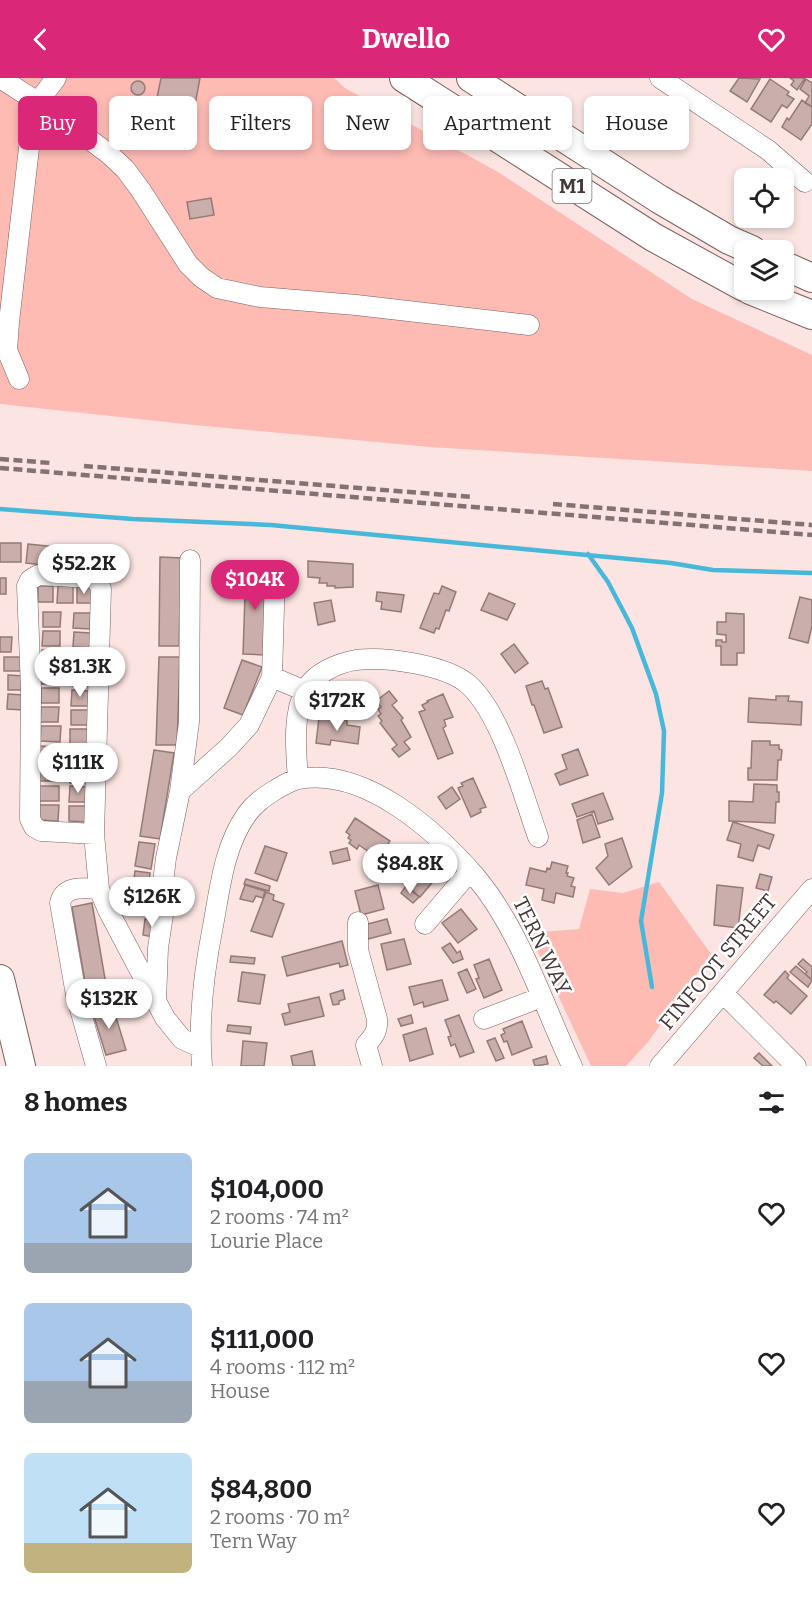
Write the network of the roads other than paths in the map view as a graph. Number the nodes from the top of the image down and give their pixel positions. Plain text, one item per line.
1 (0, 78) edge
2 (56, 78) edge
3 (404, 78) edge
4 (471, 78) edge
5 (660, 78) edge
6 (28, 96) edge
7 (47, 96) edge
8 (97, 145) edge
9 (29, 150) edge
10 (805, 182) dead end
11 (734, 242) edge
12 (794, 270) edge
13 (812, 278) edge
14 (734, 282) edge
15 (775, 300) edge
16 (812, 315) edge
17 (529, 325) dead end
18 (19, 379) dead end
19 (190, 560) dead end
20 (275, 572) dead end
21 (272, 677) junction
22 (305, 691) junction
23 (298, 778) junction
24 (180, 791) junction
25 (94, 834) junction
26 (538, 837) dead end
27 (470, 872) junction
28 (99, 889) junction
29 (812, 889) edge
30 (358, 922) dead end
31 (425, 924) dead end
32 (0, 979) edge
33 (724, 994) junction
34 (542, 997) junction
35 (156, 1002) junction
36 (484, 1019) dead end
37 (201, 1057) edge
38 (21, 1066) edge
39 (96, 1066) edge
40 (372, 1066) edge
41 (572, 1066) edge
42 (660, 1066) edge
43 (796, 1066) edge

1 - 6 street
2 - 7 street
3 - 14 highway, M1
4 - 11 highway, M1
5 - 10 street
8 - 17 street
9 - 18 street
12 - 13 highway
15 - 16 highway
19 - 24 street
20 - 21 street
21 - 22 street
21 - 24 street
22 - 23 street
22 - 26 street
23 - 27 street, TERN WAY
23 - 37 street, TERN WAY
24 - 35 street
25 - 25 street
25 - 28 street
27 - 31 street
27 - 34 street, TERN WAY
28 - 35 street
28 - 39 street
29 - 33 street, FINFOOT STREET
30 - 40 street
32 - 38 highway
33 - 42 street, FINFOOT STREET
33 - 43 street
34 - 36 street
34 - 41 street, TERN WAY
35 - 37 street

